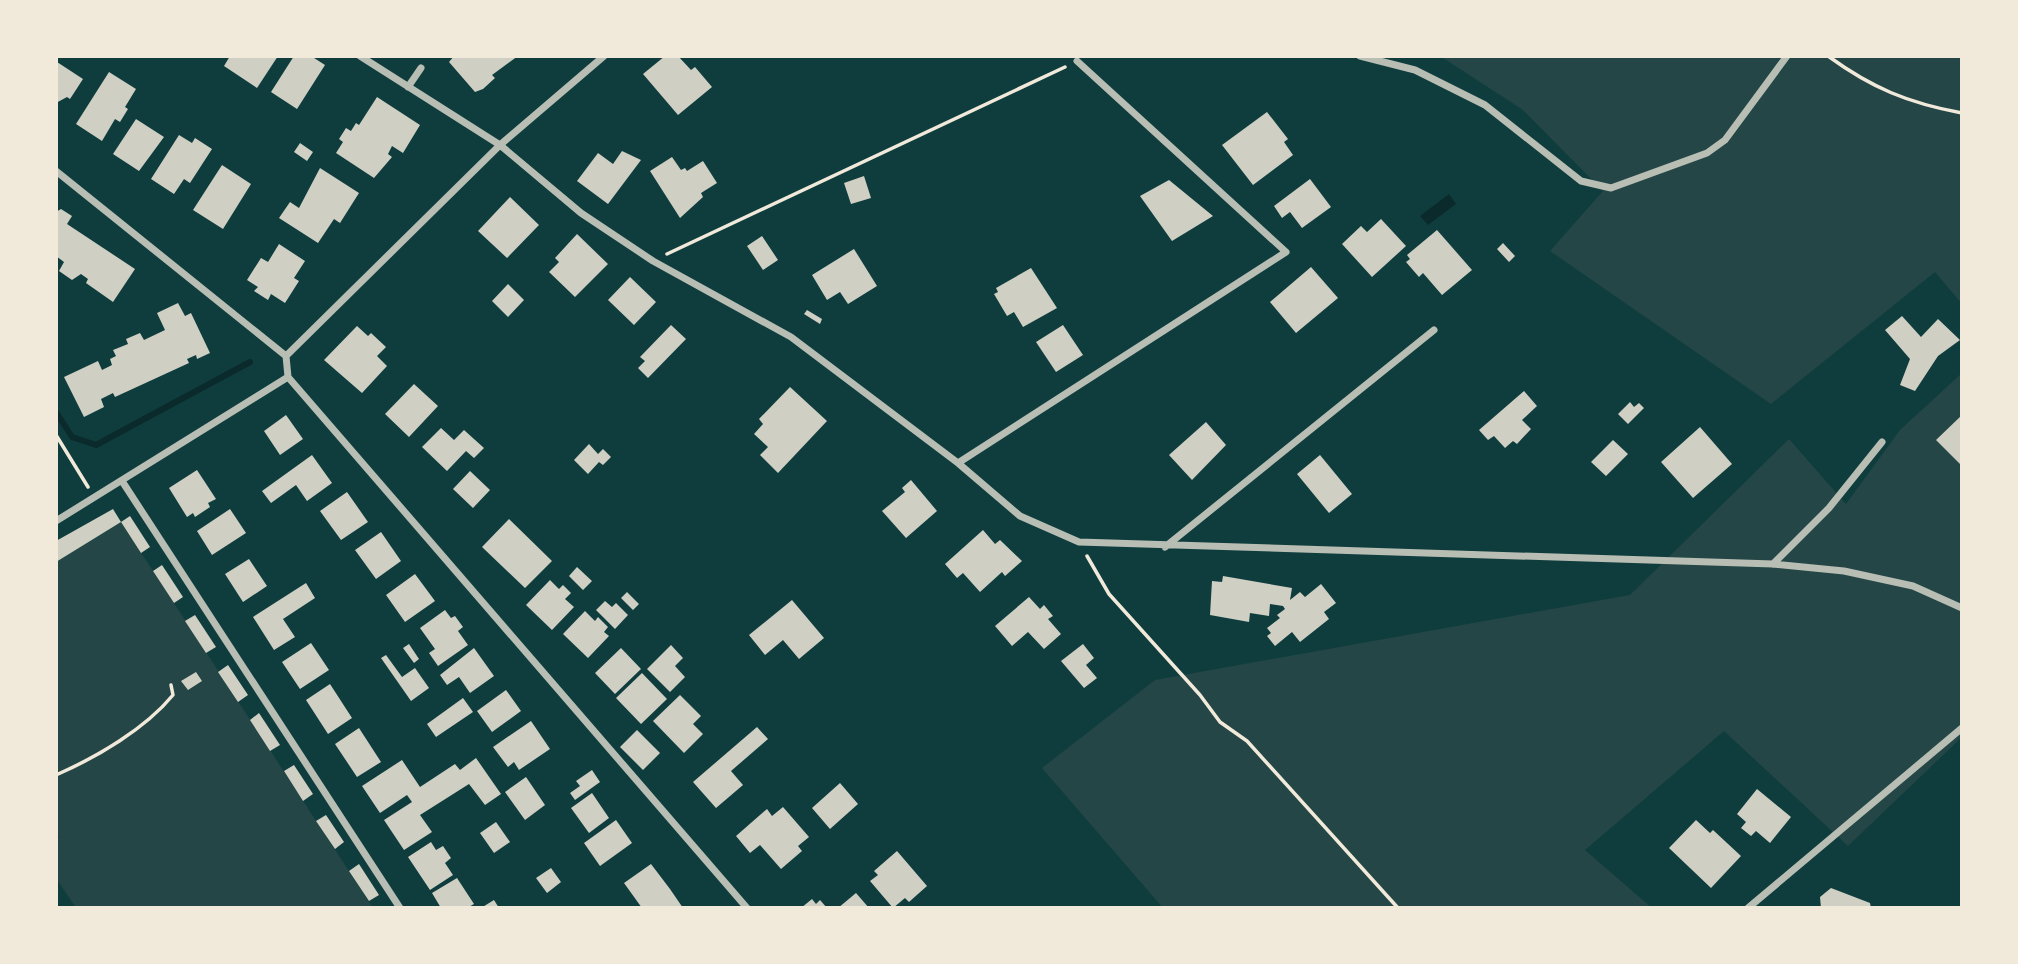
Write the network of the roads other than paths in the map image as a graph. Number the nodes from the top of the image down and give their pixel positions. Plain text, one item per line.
1 (360, 56) edge
2 (604, 56) edge
3 (1360, 56) edge
4 (1787, 56) edge
5 (1077, 61) road end
6 (421, 68) dead end
7 (408, 87) junction
8 (500, 145) junction
9 (56, 171) edge
10 (1434, 330) dead end
11 (286, 356) junction
12 (288, 377) junction
13 (1882, 442) dead end
14 (958, 463) junction
15 (122, 481) junction
16 (56, 521) edge
17 (1165, 547) junction
18 (1773, 564) junction
19 (1962, 608) edge
20 (1962, 727) edge
21 (400, 908) edge
22 (747, 908) edge
23 (1748, 908) edge

1 - 7 street
2 - 8 street
3 - 4 street
5 - 14 street
6 - 7 street
7 - 8 street
8 - 11 street
8 - 14 street
9 - 11 street
10 - 17 street
11 - 12 street
12 - 15 street
12 - 22 street
13 - 18 street
14 - 17 street
15 - 16 street
15 - 21 street
17 - 18 street
18 - 19 street
20 - 23 street

